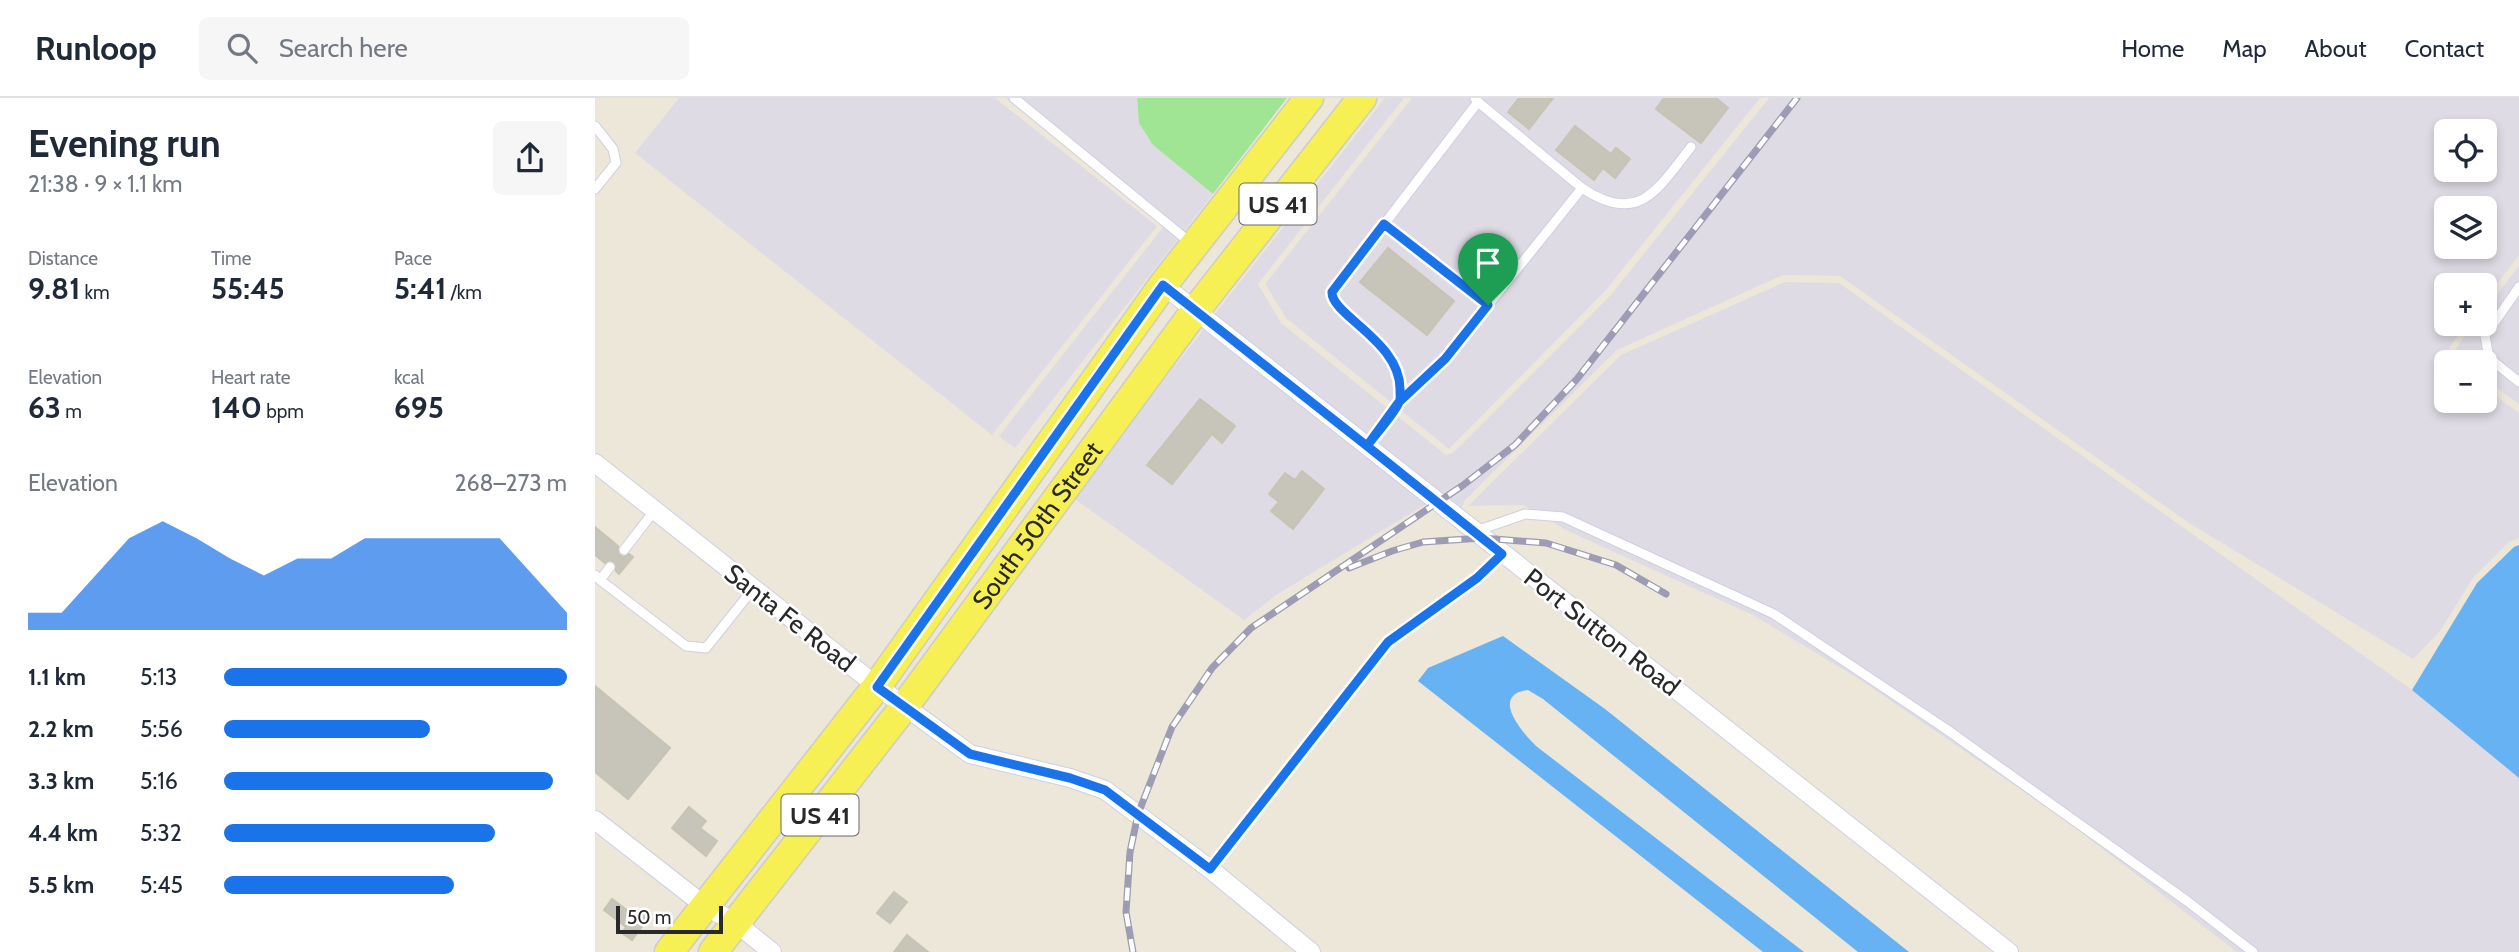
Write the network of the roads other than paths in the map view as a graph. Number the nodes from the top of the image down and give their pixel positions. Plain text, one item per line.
1 (1014, 98) edge
2 (1309, 98) edge
3 (1362, 98) edge
4 (1477, 100) edge
5 (595, 126) edge
6 (1691, 147) dead end
7 (1582, 188) junction
8 (595, 189) edge
9 (1384, 224) junction
10 (1193, 246) junction
11 (1163, 285) junction
12 (2519, 287) edge
13 (1488, 305) junction
14 (1195, 311) junction
15 (2519, 382) edge
16 (1399, 402) junction
17 (1367, 446) junction
18 (595, 463) edge
19 (655, 510) junction
20 (1474, 531) junction
21 (624, 550) dead end
22 (1502, 554) junction
23 (610, 567) dead end
24 (598, 578) edge
25 (753, 589) junction
26 (877, 687) junction
27 (905, 707) junction
28 (595, 820) edge
29 (1210, 869) junction
30 (705, 906) junction
31 (736, 923) junction
32 (669, 952) edge
33 (713, 952) edge
34 (772, 952) edge
35 (1311, 952) edge
36 (2009, 952) edge
37 (2253, 952) edge

1 - 10 lane
2 - 10 main road, South 50th Street / US 41
3 - 14 main road, South 50th Street / US 41
4 - 7 lane
4 - 9 lane
5 - 8 lane
6 - 7 lane
7 - 13 lane
9 - 13 lane
9 - 16 lane
10 - 11 main road, South 50th Street / US 41
11 - 14 street, Port Sutton Road
11 - 26 main road, South 50th Street / US 41
12 - 15 lane
13 - 16 lane
14 - 17 street, Port Sutton Road
14 - 27 main road, South 50th Street / US 41
16 - 17 lane
17 - 20 street, Port Sutton Road
18 - 19 street, Santa Fe Road
19 - 21 lane
19 - 25 street, Santa Fe Road
20 - 22 street, Port Sutton Road
20 - 37 lane
22 - 29 lane
22 - 36 street, Port Sutton Road
23 - 24 lane
24 - 25 lane
25 - 26 street, Santa Fe Road
26 - 27 street, Santa Fe Road
26 - 30 main road, South 50th Street / US 41
27 - 29 street, Santa Fe Road
27 - 31 main road, South 50th Street / US 41
28 - 30 street
29 - 35 street, Santa Fe Road
30 - 31 street
30 - 32 main road, South 50th Street / US 41
31 - 33 main road, South 50th Street / US 41
31 - 34 street

